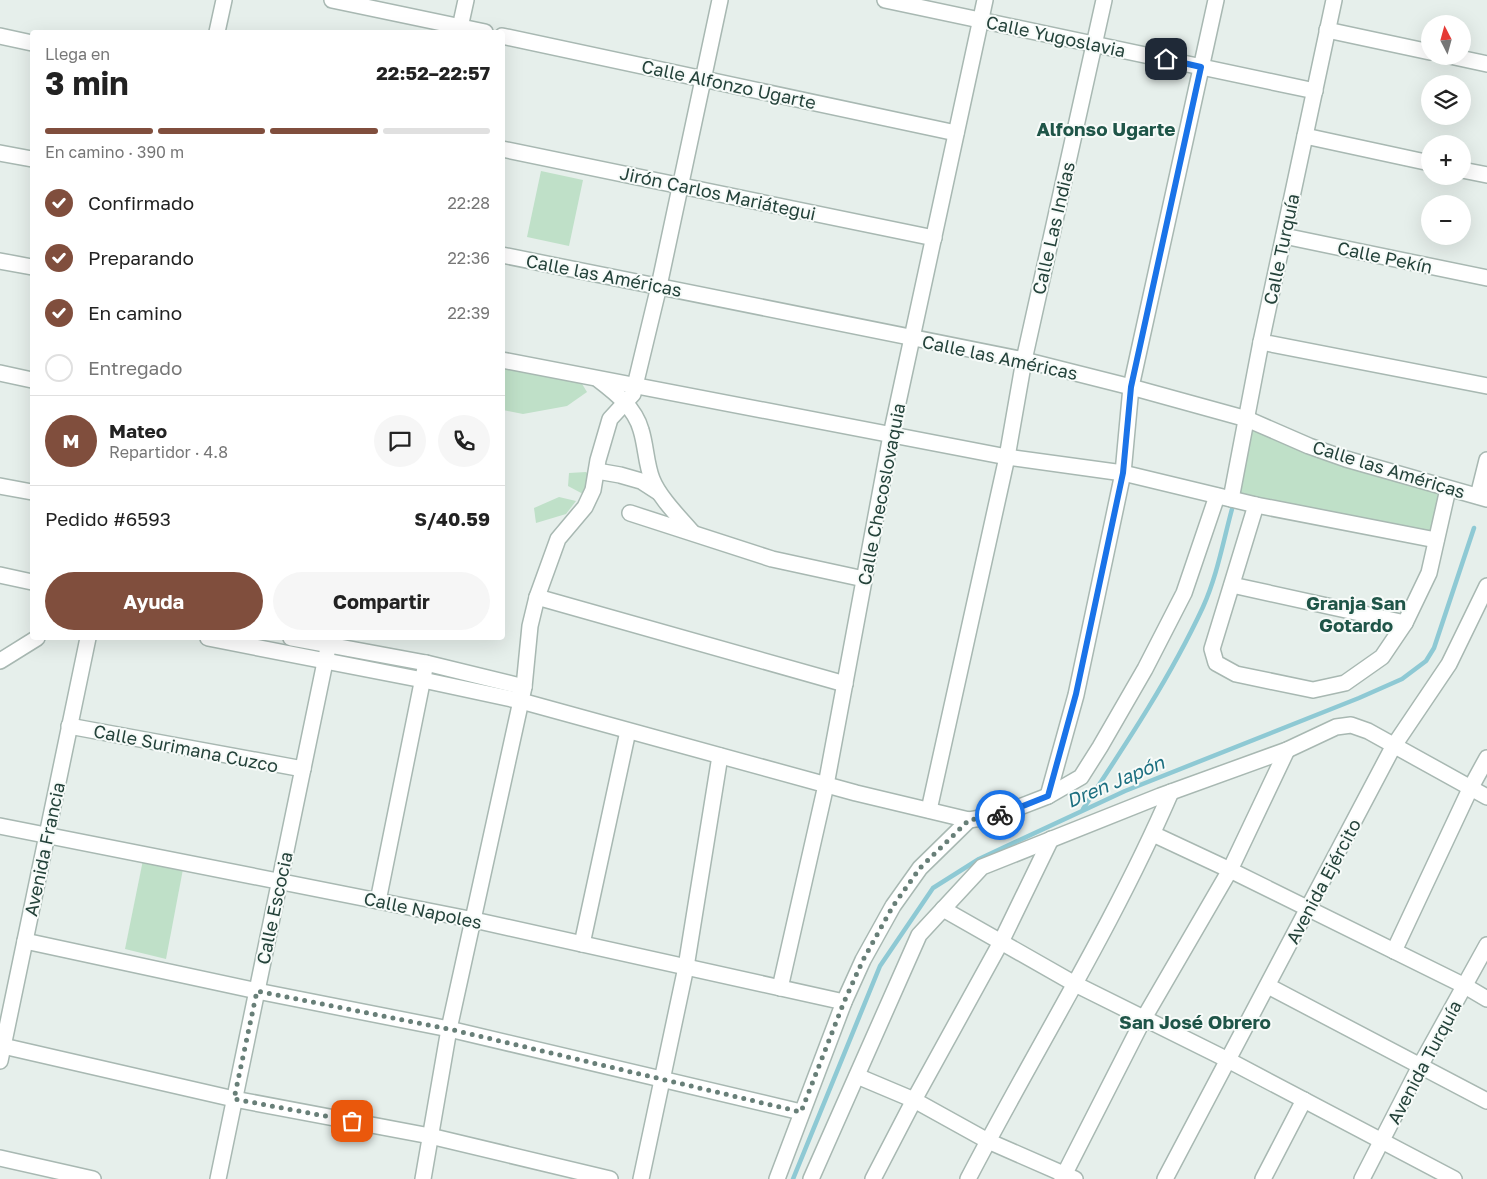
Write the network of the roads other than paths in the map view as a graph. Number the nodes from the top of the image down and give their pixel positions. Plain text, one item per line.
1 (224, 0) edge
2 (332, 0) edge
3 (466, 0) edge
4 (720, 0) edge
5 (885, 0) edge
6 (985, 0) edge
7 (1104, 0) edge
8 (1216, 0) edge
9 (1334, 0) edge
10 (981, 20) junction
11 (217, 30) edge
12 (460, 30) edge
13 (1328, 30) junction
14 (0, 36) edge
15 (505, 37) edge
16 (30, 43) edge
17 (1094, 44) junction
18 (1421, 50) edge
19 (1471, 61) edge
20 (1487, 64) edge
21 (1201, 67) junction
22 (703, 79) junction
23 (1315, 91) junction
24 (956, 133) junction
25 (1305, 136) junction
26 (505, 150) edge
27 (0, 153) edge
28 (30, 159) edge
29 (1421, 161) edge
30 (1471, 172) edge
31 (1487, 175) edge
32 (680, 185) junction
33 (1284, 236) junction
34 (934, 238) junction
35 (505, 256) edge
36 (0, 261) edge
37 (30, 268) edge
38 (1487, 278) edge
39 (659, 286) junction
40 (913, 338) junction
41 (1261, 342) junction
42 (1024, 360) junction
43 (505, 361) edge
44 (0, 373) edge
45 (595, 378) junction
46 (30, 380) edge
47 (635, 385) junction
48 (1487, 386) edge
49 (1131, 387) junction
50 (625, 402) junction
51 (1247, 419) junction
52 (892, 435) junction
53 (1007, 457) junction
54 (1487, 460) edge
55 (597, 471) junction
56 (1123, 473) junction
57 (0, 486) edge
58 (1448, 489) junction
59 (30, 492) edge
60 (661, 495) junction
61 (1483, 497) edge
62 (1224, 498) junction
63 (1256, 505) junction
64 (630, 513) dead end
65 (692, 532) junction
66 (1436, 540) junction
67 (0, 575) edge
68 (864, 579) junction
69 (30, 582) edge
70 (1232, 585) junction
71 (1487, 586) edge
72 (537, 597) junction
73 (1405, 623) junction
74 (34, 640) edge
75 (88, 640) edge
76 (218, 640) edge
77 (310, 640) edge
78 (330, 642) edge
79 (0, 661) edge
80 (325, 661) junction
81 (426, 663) junction
82 (423, 680) junction
83 (845, 684) junction
84 (522, 694) junction
85 (69, 726) junction
86 (628, 730) junction
87 (1393, 747) junction
88 (1287, 750) junction
89 (720, 756) junction
90 (1487, 758) edge
91 (303, 769) junction
92 (826, 785) junction
93 (1470, 788) junction
94 (1171, 792) junction
95 (1048, 796) junction
96 (1487, 797) edge
97 (929, 810) junction
98 (969, 820) junction
99 (0, 826) edge
100 (1153, 834) junction
101 (46, 836) junction
102 (1051, 839) junction
103 (1230, 870) junction
104 (280, 881) junction
105 (378, 901) junction
106 (943, 909) junction
107 (1309, 909) junction
108 (474, 920) junction
109 (25, 941) junction
110 (1001, 942) junction
111 (582, 944) junction
112 (1487, 945) edge
113 (1394, 951) junction
114 (686, 967) junction
115 (1075, 984) junction
116 (1268, 986) junction
117 (1464, 986) junction
118 (780, 988) junction
119 (257, 991) junction
120 (1487, 998) edge
121 (844, 1002) junction
122 (1144, 1018) junction
123 (449, 1029) junction
124 (2, 1054) edge
125 (1228, 1060) junction
126 (1420, 1066) junction
127 (857, 1076) junction
128 (662, 1079) junction
129 (234, 1099) junction
130 (914, 1100) junction
131 (1304, 1100) junction
132 (1487, 1101) edge
133 (801, 1112) junction
134 (430, 1136) junction
135 (1382, 1140) junction
136 (988, 1141) junction
137 (0, 1158) edge
138 (1067, 1177) edge
139 (93, 1179) edge
140 (218, 1179) edge
141 (423, 1179) edge
142 (610, 1179) edge
143 (640, 1179) edge
144 (776, 1179) edge
145 (812, 1179) edge
146 (873, 1179) edge
147 (968, 1179) edge
148 (1165, 1179) edge
149 (1263, 1179) edge
150 (1362, 1179) edge
151 (1454, 1179) edge

1 - 11 street
2 - 12 street
3 - 12 street
4 - 22 street
5 - 10 street, Calle Yugoslavia
6 - 10 street, Calle Checoslovaquia
7 - 17 street, Calle Las Indias
8 - 21 street
9 - 13 street, Calle Turquía
10 - 17 street, Calle Yugoslavia
10 - 24 street, Calle Checoslovaquia
13 - 18 street
13 - 23 street, Calle Turquía
14 - 16 street
15 - 22 street, Calle Alfonzo Ugarte
17 - 21 street, Calle Yugoslavia
17 - 42 street, Calle Las Indias
19 - 20 street
21 - 23 street, Calle Yugoslavia
21 - 49 street
22 - 24 street, Calle Alfonzo Ugarte
22 - 32 street
23 - 25 street, Calle Turquía
24 - 34 street, Calle Checoslovaquia
25 - 29 street
25 - 33 street, Calle Turquía
26 - 32 street, Jirón Carlos Mariátegui
27 - 28 street
30 - 31 street
32 - 34 street, Jirón Carlos Mariátegui
32 - 39 street
33 - 38 street, Calle Pekín
33 - 41 street, Calle Turquía
34 - 40 street, Calle Checoslovaquia
35 - 39 street, Calle las Américas
36 - 37 street
39 - 40 street, Calle las Américas
39 - 47 street
40 - 42 street, Calle las Américas
40 - 52 street, Calle Checoslovaquia
41 - 48 street
41 - 51 street, Calle Turquía
42 - 49 street, Calle las Américas
42 - 53 street, Calle Las Indias
43 - 45 street
44 - 46 street
45 - 47 street
45 - 50 street
47 - 50 street
47 - 52 street
49 - 51 street, Calle las Américas
49 - 56 street
50 - 55 street
50 - 60 street
51 - 58 street, Calle las Américas
51 - 62 street, Calle Turquía
52 - 53 street
52 - 68 street, Calle Checoslovaquia
53 - 56 street
53 - 97 street, Calle Las Indias
54 - 61 street
55 - 60 street
55 - 72 street
56 - 62 street
56 - 95 street
57 - 59 street
58 - 61 street, Calle las Américas
58 - 66 street
60 - 65 street
62 - 63 street
62 - 95 street, Calle Turquía
63 - 66 street
63 - 70 street
64 - 65 street
65 - 68 street
66 - 73 street
67 - 69 street
68 - 83 street, Calle Checoslovaquia
70 - 73 street
70 - 73 street
71 - 87 street, Avenida Ejército
72 - 83 street
72 - 84 street
74 - 79 street
75 - 85 street, Avenida Francia
76 - 80 street
77 - 78 street
78 - 80 street, Calle Escocia
78 - 81 street
80 - 82 street
80 - 91 street, Calle Escocia
81 - 82 street
81 - 84 street
82 - 84 street
82 - 105 street
83 - 92 street, Calle Checoslovaquia
84 - 86 street
84 - 108 street
85 - 91 street, Calle Surimana Cuzco
85 - 101 street, Avenida Francia
86 - 89 street
86 - 111 street
87 - 88 street
87 - 93 street
87 - 107 street, Avenida Ejército
88 - 94 street
88 - 103 street
89 - 92 street
89 - 114 street
90 - 93 street
91 - 104 street, Calle Escocia
92 - 97 street
92 - 118 street, Calle Checoslovaquia
93 - 96 street
93 - 113 street
94 - 100 street
94 - 102 street
95 - 98 street, Calle Turquía
97 - 98 street
98 - 121 street
99 - 101 street, Calle Napoles
100 - 103 street
100 - 115 street
101 - 104 street, Calle Napoles
101 - 109 street, Avenida Francia
102 - 106 street
102 - 110 street
103 - 107 street
103 - 122 street
104 - 105 street, Calle Napoles
104 - 119 street, Calle Escocia
105 - 108 street, Calle Napoles
106 - 110 street
106 - 127 street
107 - 113 street
107 - 116 street, Avenida Ejército
108 - 111 street, Calle Napoles
108 - 123 street
109 - 119 street
109 - 124 street, Avenida Francia
110 - 115 street
110 - 130 street
111 - 114 street, Calle Napoles
112 - 117 street, Avenida Turquía
113 - 117 street
114 - 118 street, Calle Napoles
114 - 128 street
115 - 122 street
115 - 136 street
116 - 125 street, Avenida Ejército
116 - 126 street
117 - 120 street
117 - 126 street, Avenida Turquía
118 - 121 street, Calle Napoles
119 - 123 street
119 - 129 street, Calle Escocia
121 - 133 street
122 - 125 street
122 - 138 street
123 - 128 street
123 - 134 street
124 - 129 street
125 - 131 street
125 - 148 street, Avenida Ejército
126 - 132 street
126 - 135 street, Avenida Turquía
127 - 130 street
127 - 145 street
128 - 133 street
128 - 143 street
129 - 134 street
129 - 140 street, Calle Escocia
130 - 136 street
130 - 146 street
131 - 135 street
131 - 149 street
133 - 144 street
134 - 141 street
134 - 142 street
135 - 150 street, Avenida Turquía
135 - 151 street
136 - 138 street
136 - 147 street
137 - 139 street

